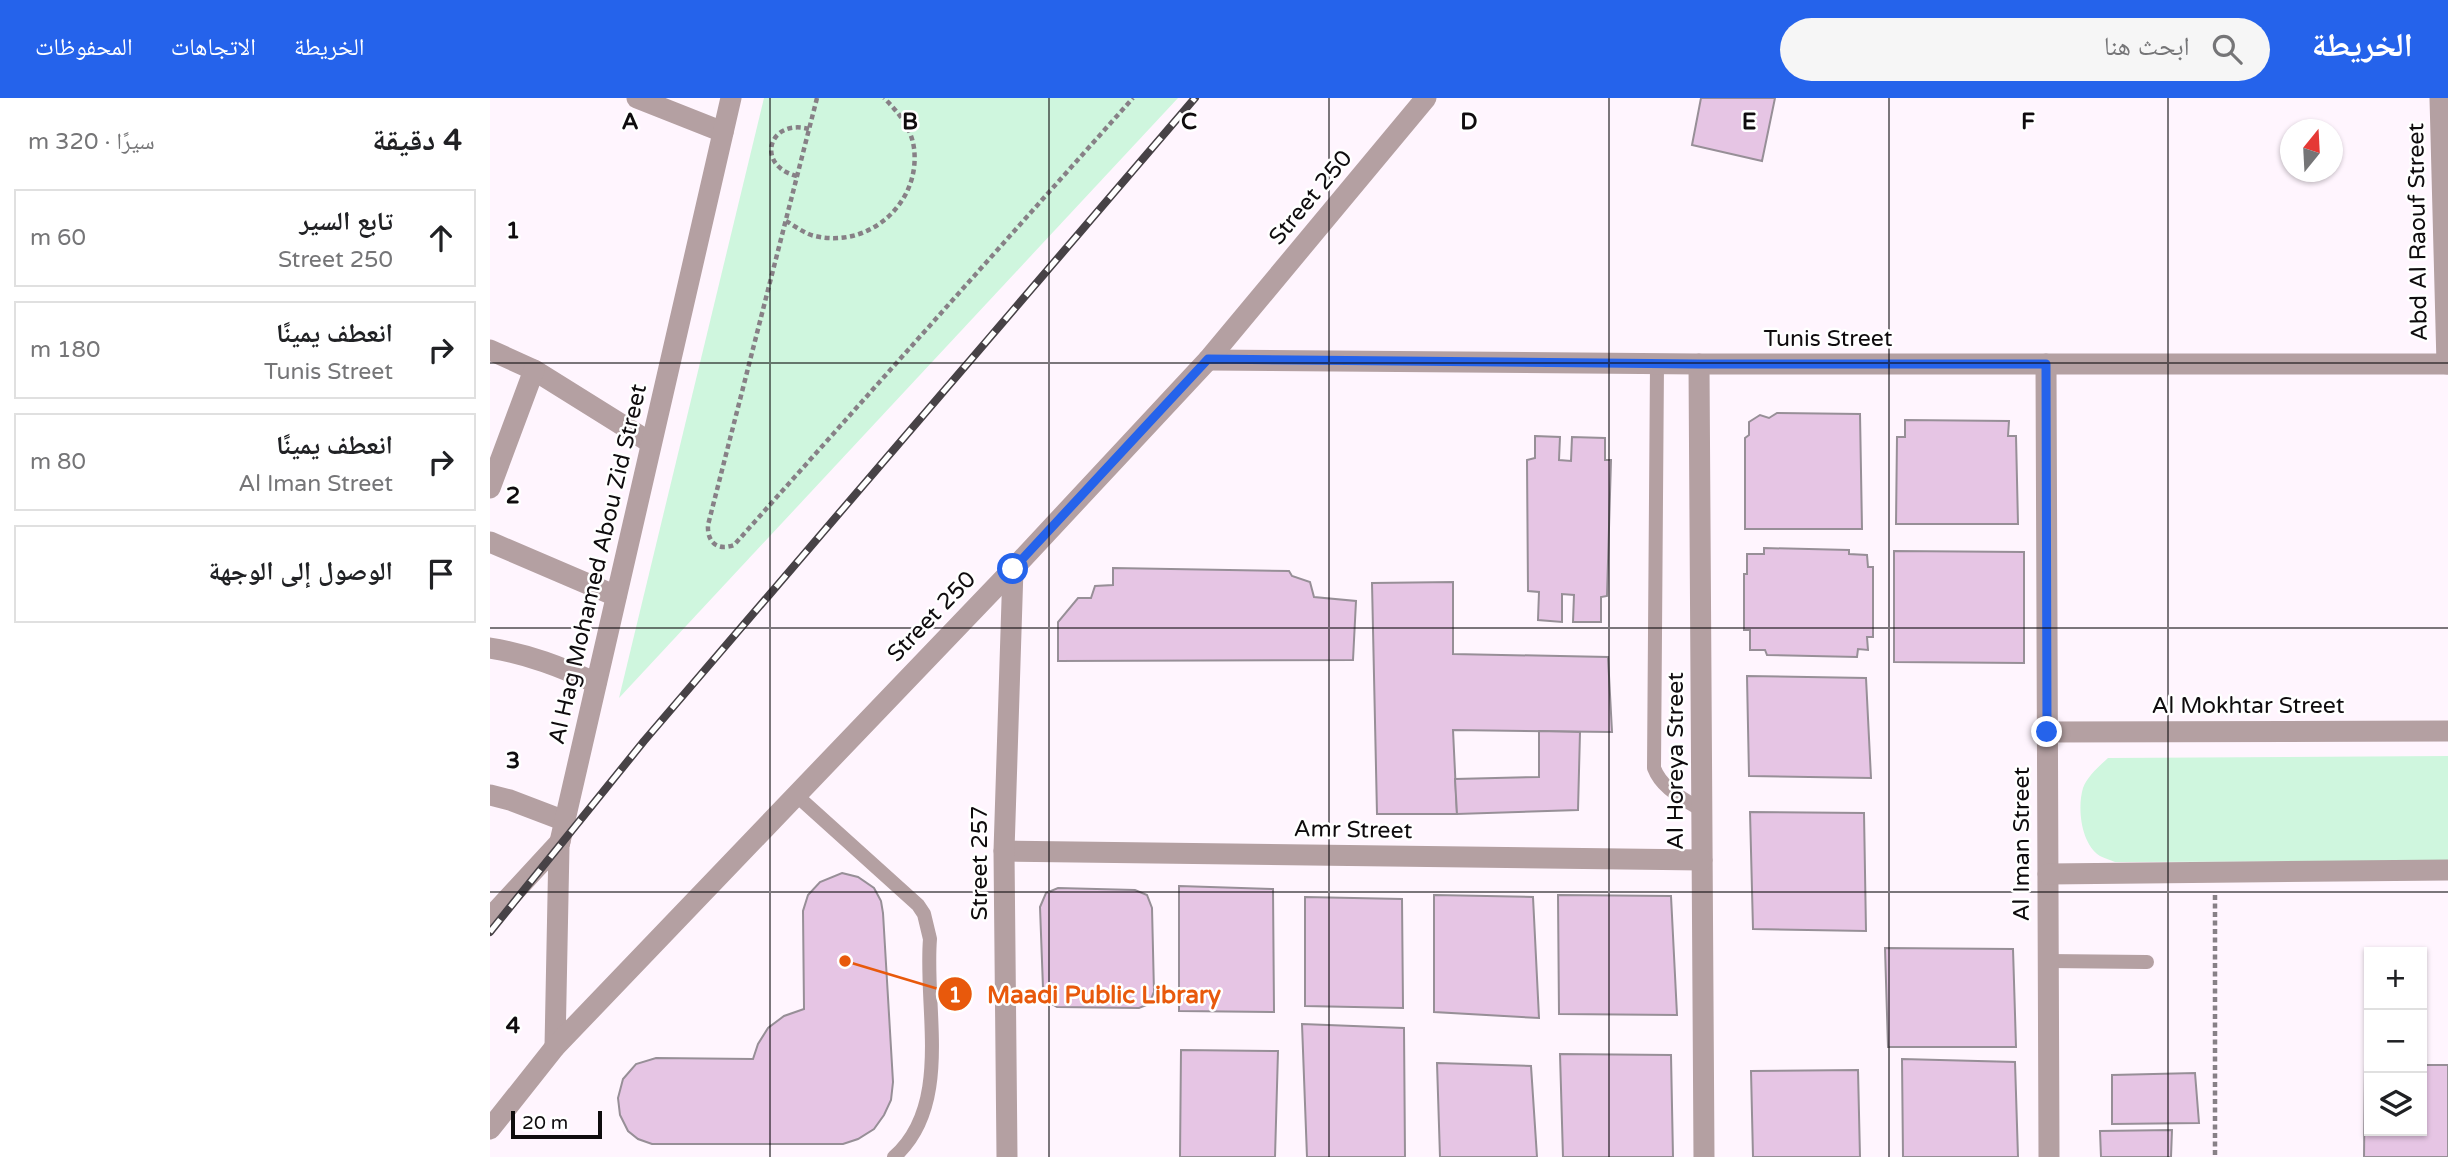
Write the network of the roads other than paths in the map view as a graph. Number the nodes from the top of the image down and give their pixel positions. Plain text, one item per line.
1 (637, 98) edge
2 (730, 98) edge
3 (1426, 98) edge
4 (2440, 98) edge
5 (723, 132) junction
6 (490, 350) edge
7 (1208, 359) junction
8 (1657, 364) junction
9 (1699, 364) junction
10 (2046, 364) junction
11 (2447, 364) edge
12 (534, 370) junction
13 (651, 443) junction
14 (490, 488) edge
15 (490, 542) edge
16 (1013, 569) junction
17 (616, 596) junction
18 (490, 648) edge
19 (596, 683) junction
20 (2047, 732) junction
21 (2448, 732) edge
22 (490, 795) edge
23 (796, 796) junction
24 (1701, 810) junction
25 (562, 832) junction
26 (1004, 852) junction
27 (1702, 860) junction
28 (2448, 870) edge
29 (2048, 874) junction
30 (490, 918) edge
31 (2048, 961) junction
32 (2147, 962) dead end
33 (555, 1047) junction
34 (490, 1129) edge
35 (894, 1157) edge
36 (1007, 1157) edge
37 (1704, 1157) edge
38 (2049, 1157) edge

1 - 5 street
2 - 5 street, Al Hag Mohamed Abou Zid Street
3 - 7 street, Street 250
4 - 11 street, Abd Al Raouf Street
5 - 13 street, Al Hag Mohamed Abou Zid Street
6 - 12 street
7 - 8 street, Tunis Street
7 - 16 street, Street 250
8 - 9 street, Tunis Street
8 - 24 lane
9 - 10 street, Tunis Street
9 - 24 street, Al Horeya Street
10 - 11 street, Tunis Street
10 - 20 street, Al Iman Street
12 - 13 street
12 - 14 street
13 - 17 street, Al Hag Mohamed Abou Zid Street
15 - 17 street
16 - 23 street, Street 250
16 - 26 street, Street 257
17 - 19 street, Al Hag Mohamed Abou Zid Street
18 - 19 street
19 - 25 street, Al Hag Mohamed Abou Zid Street
20 - 21 street, Al Mokhtar Street
20 - 29 street, Al Iman Street
22 - 25 street
23 - 33 street, Street 250
23 - 35 lane
24 - 27 street, Al Horeya Street
25 - 30 street
25 - 33 street, Al Hag Mohamed Abou Zid Street
26 - 27 street, Amr Street
26 - 36 street, Street 257
27 - 37 street, Al Horeya Street
28 - 29 street
29 - 31 street, Al Iman Street
31 - 32 lane
31 - 38 street, Al Iman Street
33 - 34 street, Street 250

